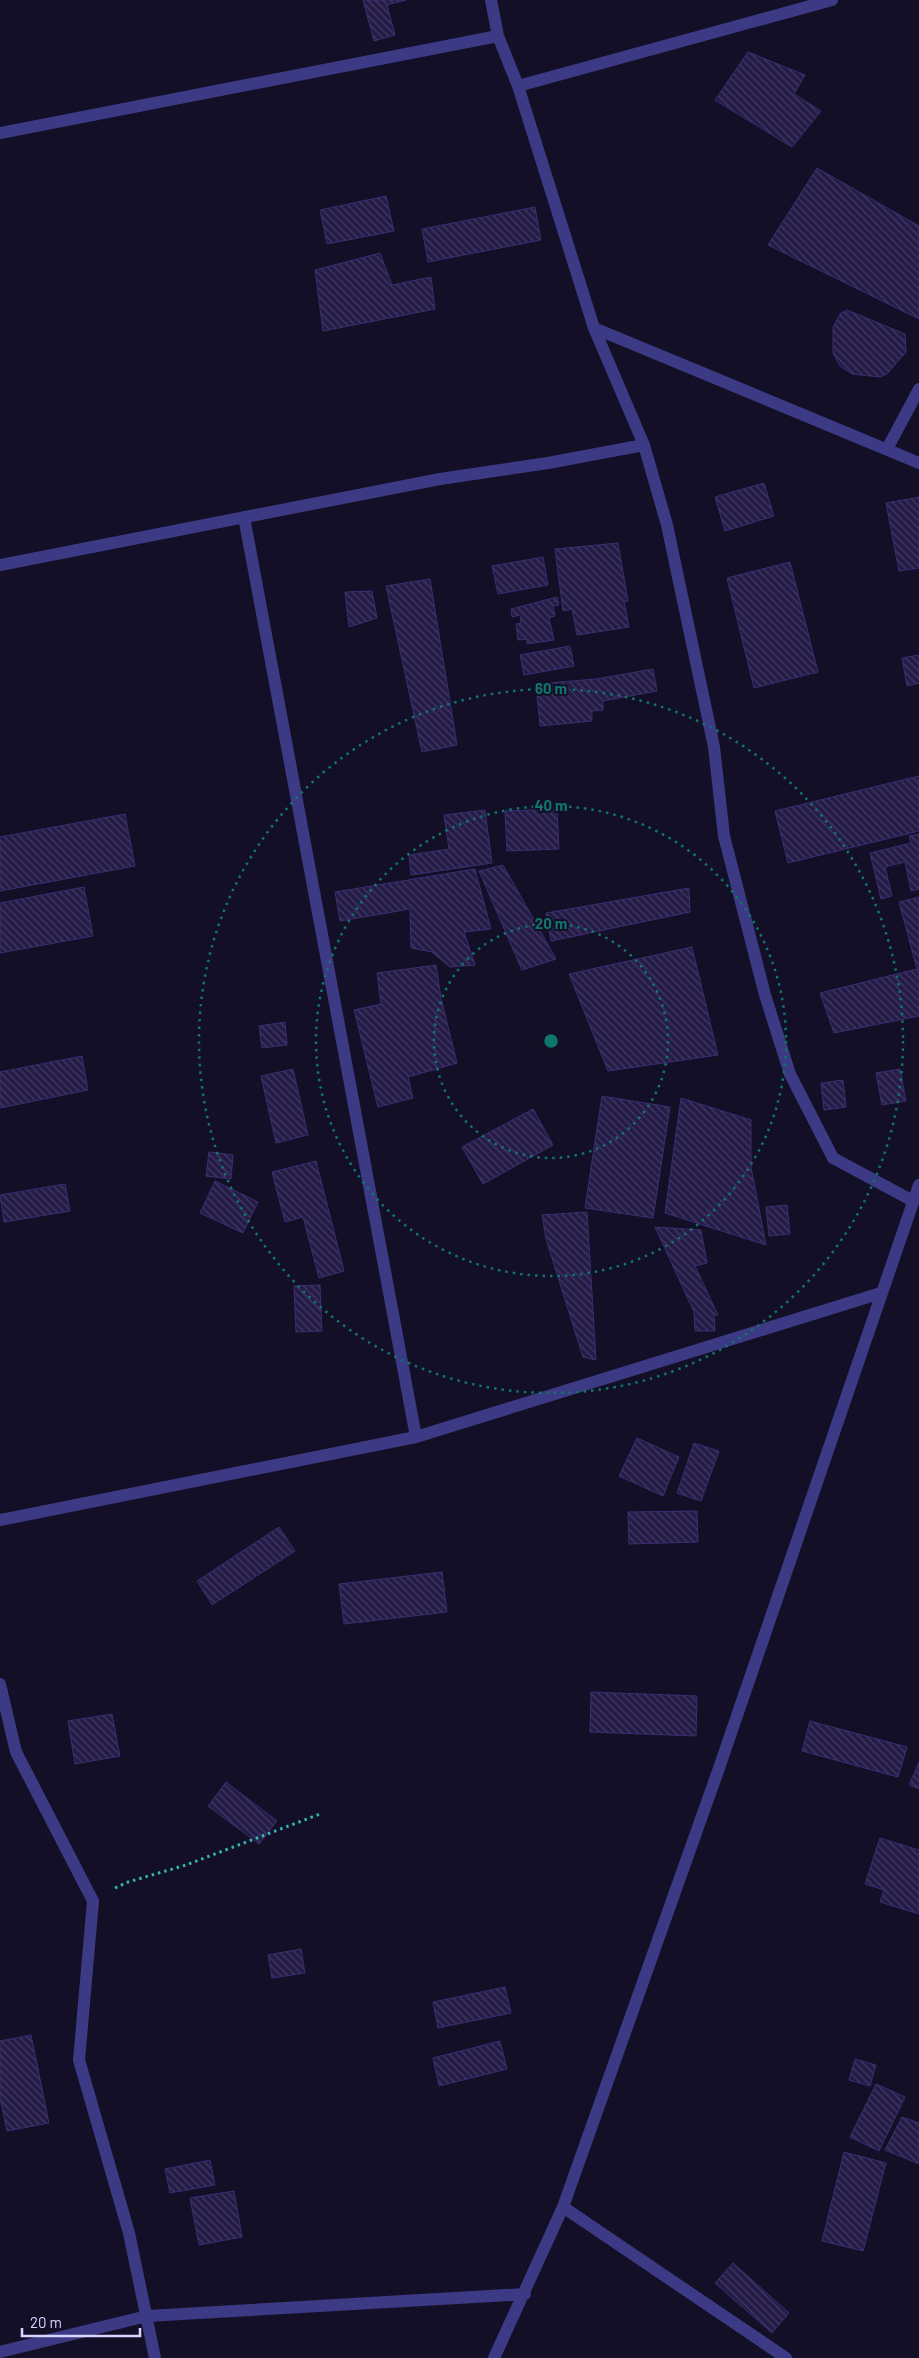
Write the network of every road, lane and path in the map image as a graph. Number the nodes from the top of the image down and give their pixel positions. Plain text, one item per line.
1 (491, 0) edge
2 (832, 0) edge
3 (498, 36) junction
4 (518, 86) junction
5 (0, 133) edge
6 (594, 328) junction
7 (919, 389) edge
8 (644, 445) junction
9 (887, 449) junction
10 (919, 463) edge
11 (244, 517) junction
12 (0, 564) edge
13 (919, 1185) edge
14 (913, 1201) junction
15 (881, 1293) junction
16 (416, 1437) junction
17 (0, 1520) edge
18 (0, 1684) edge
19 (320, 1814) dead end
20 (93, 1901) junction
21 (563, 2207) junction
22 (525, 2294) junction
23 (147, 2316) junction
24 (0, 2352) edge
25 (155, 2358) edge
26 (494, 2358) edge
27 (786, 2358) edge

1 - 3 street
2 - 4 street
3 - 4 street
3 - 5 street
4 - 6 street
6 - 8 street
6 - 9 street
7 - 9 street
8 - 11 street
8 - 14 street
9 - 10 street
11 - 12 street
11 - 16 street
13 - 14 street
14 - 15 street
15 - 16 street
15 - 21 street
16 - 17 street
18 - 20 street
19 - 20 path
20 - 23 street
21 - 22 street
21 - 27 street
22 - 23 street
22 - 26 street
23 - 24 street
23 - 25 street

